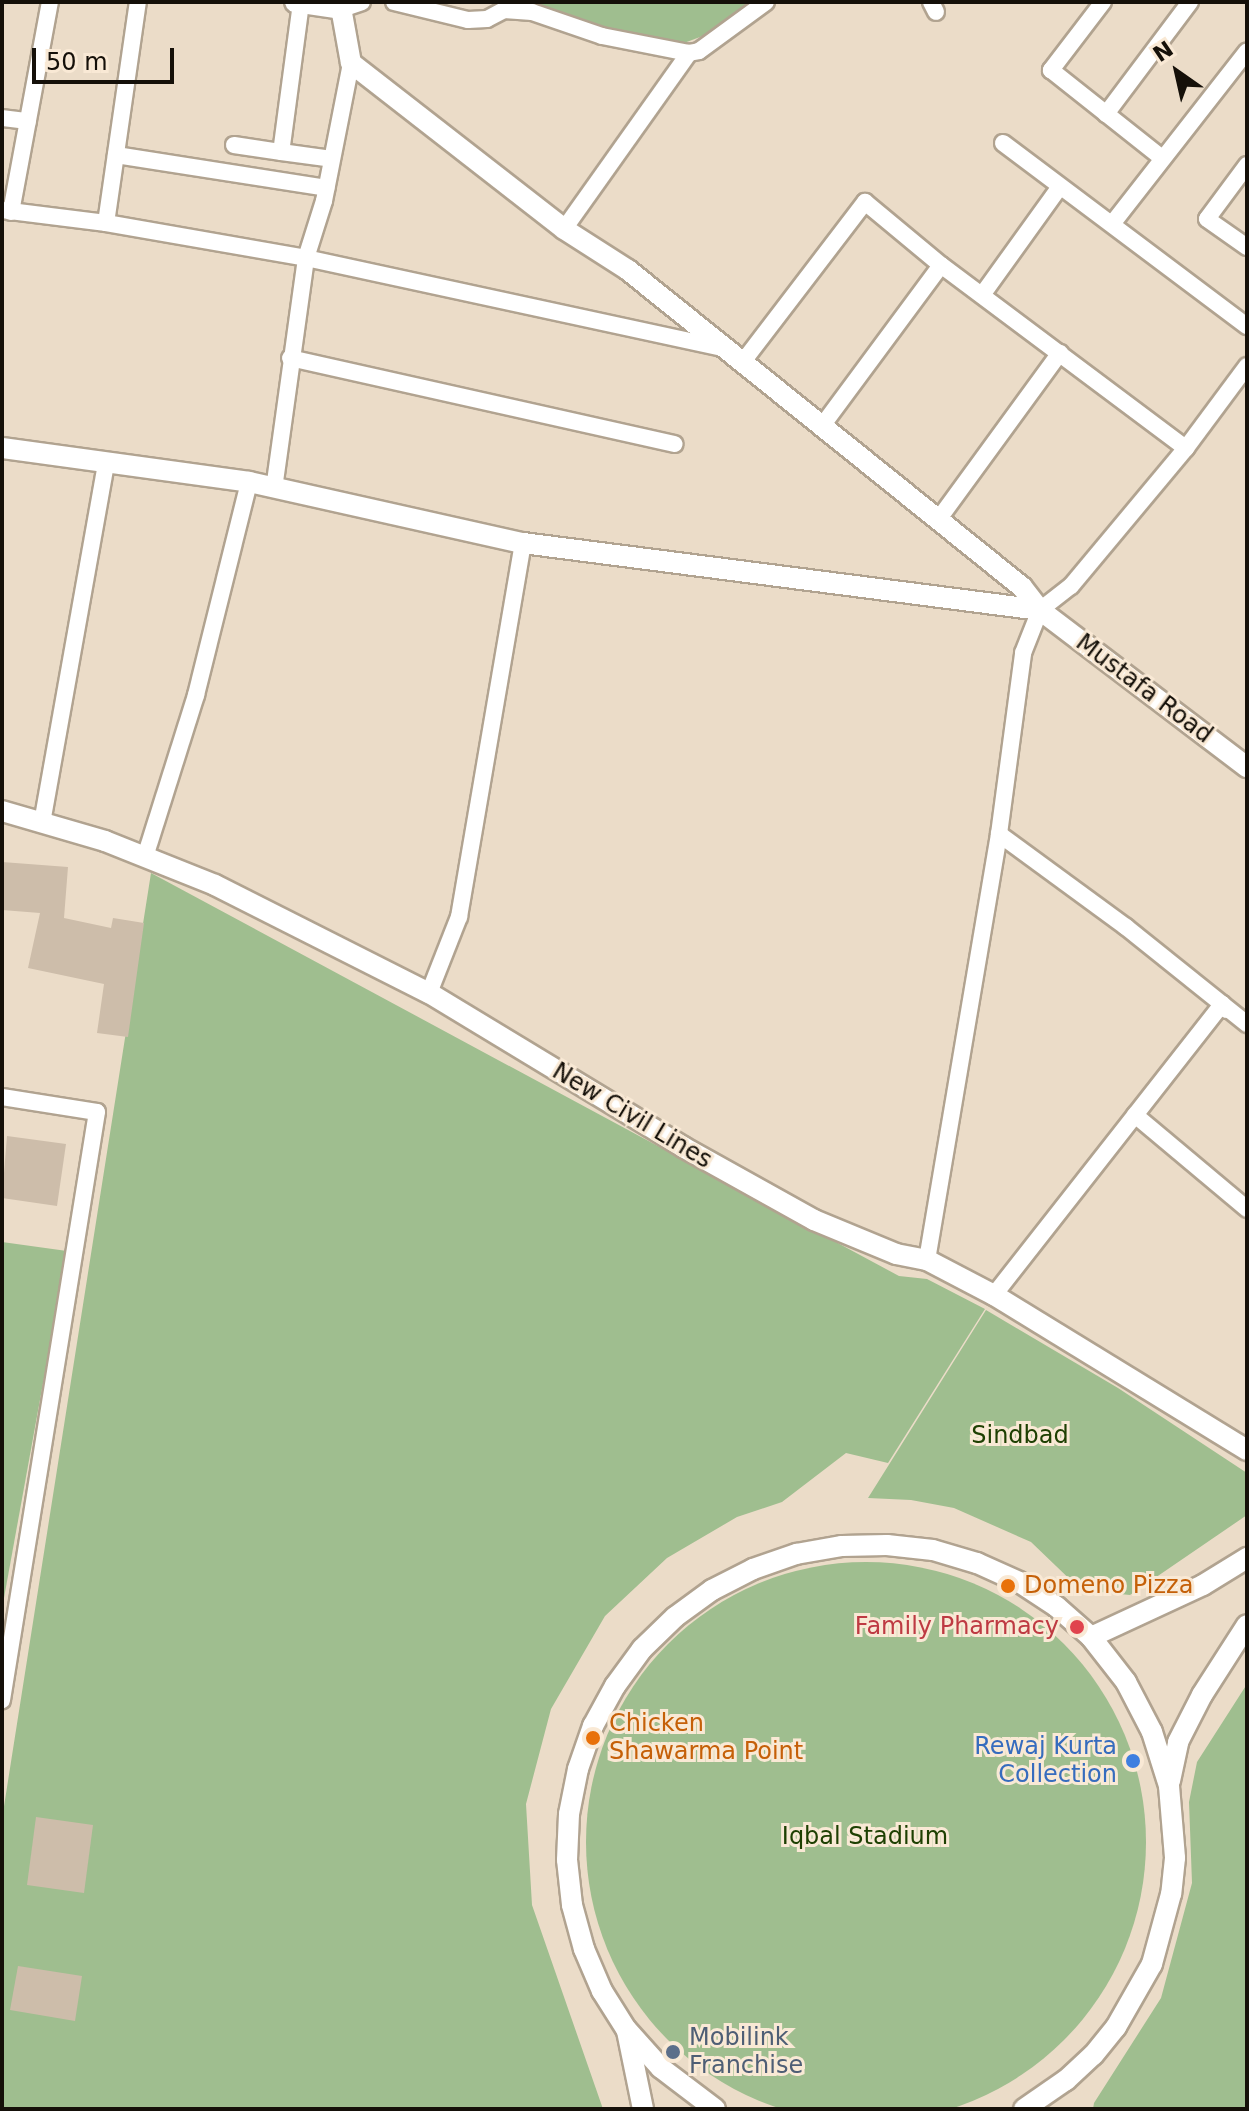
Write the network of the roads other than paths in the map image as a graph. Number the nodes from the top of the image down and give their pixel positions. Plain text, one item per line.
1 (50, 2) edge
2 (138, 2) edge
3 (295, 2) edge
4 (362, 2) edge
5 (394, 2) edge
6 (766, 2) edge
7 (1103, 2) edge
8 (1190, 2) edge
9 (301, 3) edge
10 (341, 6) edge
11 (1247, 51) edge
12 (689, 53) junction
13 (351, 63) junction
14 (1106, 114) junction
15 (2, 118) edge
16 (28, 121) junction
17 (1003, 143) dead end
18 (234, 145) dead end
19 (281, 152) junction
20 (116, 155) junction
21 (1162, 158) junction
22 (332, 159) junction
23 (1247, 165) edge
24 (326, 188) junction
25 (1059, 188) junction
26 (6, 211) edge
27 (106, 223) junction
28 (1112, 224) junction
29 (564, 229) junction
30 (1247, 247) edge
31 (306, 258) junction
32 (941, 265) junction
33 (982, 295) junction
34 (1247, 326) edge
35 (723, 348) junction
36 (1060, 353) junction
37 (290, 358) junction
38 (742, 363) junction
39 (1247, 366) edge
40 (1240, 390) edge
41 (822, 426) junction
42 (674, 444) dead end
43 (2, 448) edge
44 (1186, 448) junction
45 (106, 463) junction
46 (249, 482) junction
47 (274, 489) junction
48 (938, 520) junction
49 (523, 543) junction
50 (1040, 610) junction
51 (1247, 767) edge
52 (2, 811) edge
53 (42, 823) junction
54 (999, 834) junction
55 (145, 857) junction
56 (429, 993) junction
57 (1224, 1007) junction
58 (1247, 1024) edge
59 (2, 1097) edge
60 (1135, 1115) junction
61 (1247, 1209) edge
62 (927, 1260) junction
63 (994, 1295) junction
64 (1247, 1450) edge
65 (1247, 1558) edge
66 (1247, 1625) edge
67 (1091, 1637) junction
68 (2, 1700) edge
69 (1169, 1786) junction
70 (626, 2029) junction
71 (643, 2109) edge
72 (715, 2109) edge
73 (1024, 2109) edge

1 - 16 street
2 - 20 street
3 - 9 street
4 - 10 street
5 - 12 street
6 - 12 street
7 - 14 street
8 - 14 street
9 - 10 street
9 - 19 street
10 - 13 street
11 - 21 street
12 - 29 street
13 - 22 street
13 - 29 street, Mustafa Road
14 - 21 street
15 - 16 street
16 - 26 street
17 - 25 street
18 - 19 street
19 - 22 street
20 - 24 street
20 - 27 street
21 - 28 street
22 - 24 street
23 - 30 street
24 - 31 street
25 - 28 street
25 - 33 street
26 - 27 street
27 - 31 street
28 - 34 street
29 - 35 street, Mustafa Road
31 - 35 street
31 - 37 street
32 - 33 street
32 - 38 street
32 - 41 street
33 - 36 street
35 - 38 street, Mustafa Road
36 - 44 street
36 - 48 street
37 - 42 street
37 - 47 street
38 - 41 street, Mustafa Road
39 - 40 street
40 - 44 street
41 - 48 street, Mustafa Road
43 - 45 street
44 - 50 street
45 - 46 street
45 - 53 street
46 - 47 street
46 - 55 street
47 - 49 street
48 - 50 street, Mustafa Road
49 - 50 street
49 - 56 street
50 - 51 street, Mustafa Road
50 - 54 street
52 - 53 street, New Civil Lines
53 - 55 street, New Civil Lines
54 - 57 street
54 - 62 street
55 - 56 street, New Civil Lines
56 - 62 street, New Civil Lines
57 - 58 street
57 - 60 street
59 - 68 street
60 - 61 street
60 - 63 street
62 - 63 street, New Civil Lines
63 - 64 street, New Civil Lines
65 - 67 street
66 - 69 street
67 - 69 street
67 - 70 street
69 - 73 street
70 - 71 street
70 - 72 street

